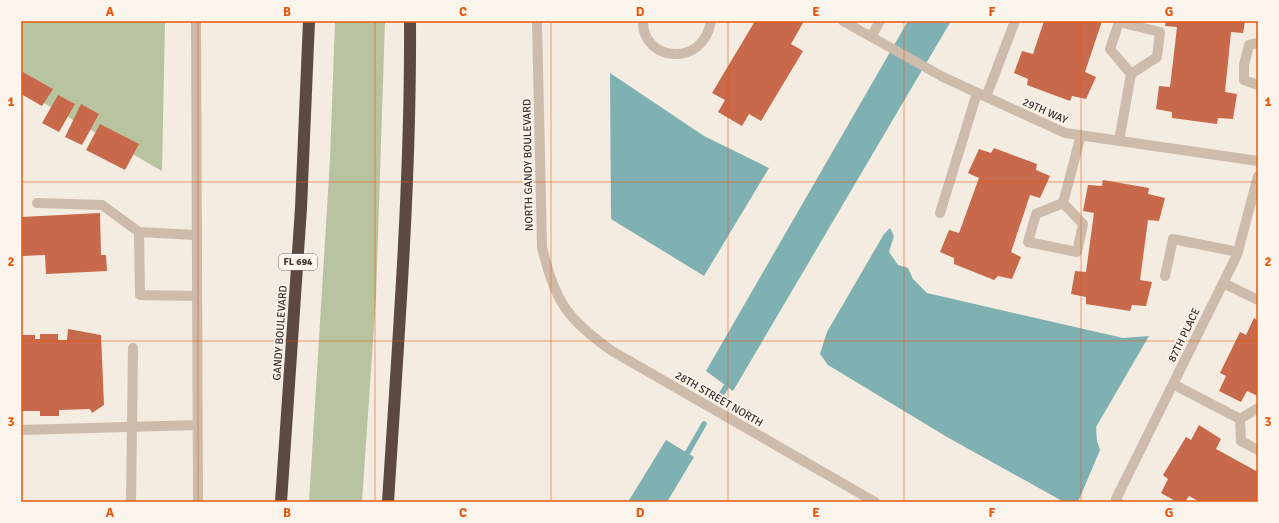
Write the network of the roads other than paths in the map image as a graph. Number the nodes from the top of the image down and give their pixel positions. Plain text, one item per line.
1 (196, 21) edge
2 (309, 21) edge
3 (410, 21) edge
4 (537, 21) edge
5 (643, 21) edge
6 (710, 21) edge
7 (843, 21) edge
8 (880, 21) edge
9 (1015, 21) edge
10 (871, 37) junction
11 (1258, 43) edge
12 (1131, 74) junction
13 (1258, 85) edge
14 (982, 95) junction
15 (1081, 135) junction
16 (1119, 141) junction
17 (1258, 161) edge
18 (1258, 176) edge
19 (37, 203) dead end
20 (1063, 204) junction
21 (940, 213) dead end
22 (139, 232) junction
23 (196, 235) junction
24 (1238, 252) junction
25 (1164, 276) dead end
26 (1223, 283) junction
27 (197, 296) junction
28 (1258, 300) edge
29 (562, 305) joint
30 (133, 348) dead end
31 (1173, 384) junction
32 (1258, 408) edge
33 (1240, 419) junction
34 (197, 425) junction
35 (132, 427) junction
36 (21, 430) edge
37 (1258, 450) edge
38 (1117, 501) edge
39 (131, 502) edge
40 (198, 502) edge
41 (281, 502) edge
42 (388, 502) edge
43 (875, 502) edge

1 - 23 street
2 - 41 highway, GANDY BOULEVARD / FL 694
3 - 42 highway
4 - 29 street, NORTH GANDY BOULEVARD
5 - 6 street
7 - 10 street, 29TH WAY
8 - 10 street
9 - 14 street
10 - 14 street, 29TH WAY
11 - 13 street
12 - 12 street
12 - 16 street
14 - 15 street, 29TH WAY
14 - 21 street
15 - 16 street, 29TH WAY
15 - 20 street
16 - 17 street, 29TH WAY
18 - 24 street, 87TH PLACE
19 - 22 street
20 - 20 street
22 - 23 street
22 - 27 street
23 - 27 street
24 - 25 street
24 - 26 street, 87TH PLACE
26 - 28 street
26 - 31 street, 87TH PLACE
27 - 34 street
29 - 43 street, 28TH STREET NORTH
30 - 35 street
31 - 33 street
31 - 38 street, 87TH PLACE
32 - 33 street
33 - 37 street
34 - 35 street
34 - 40 street
35 - 36 street
35 - 39 street

